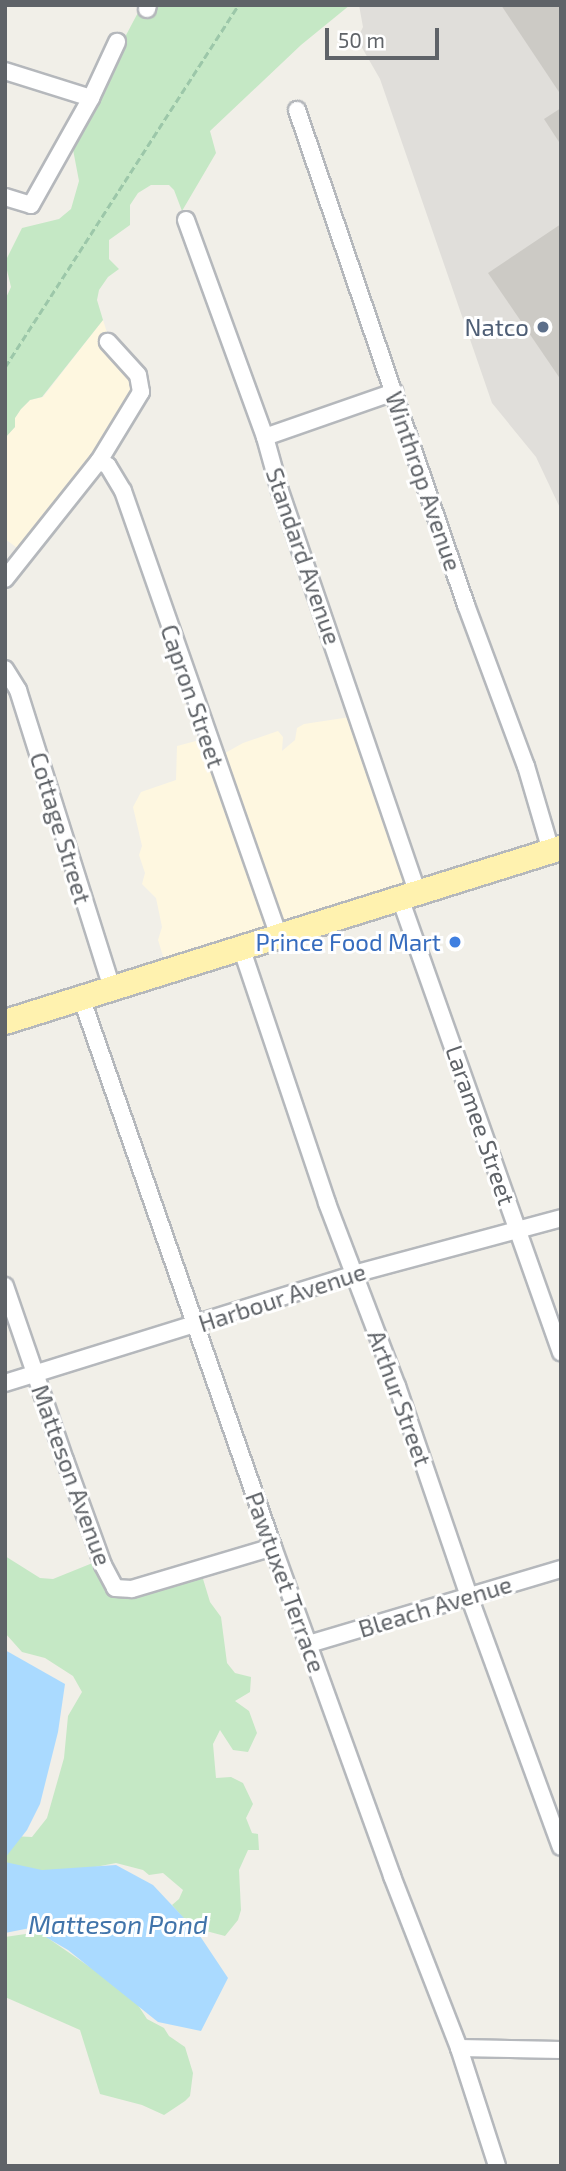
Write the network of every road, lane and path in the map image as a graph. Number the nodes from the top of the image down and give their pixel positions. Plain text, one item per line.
1 (238, 5) edge
2 (117, 41) dead end
3 (5, 71) edge
4 (91, 98) junction
5 (297, 110) dead end
6 (5, 197) edge
7 (186, 220) dead end
8 (108, 342) dead end
9 (5, 367) edge
10 (394, 392) junction
11 (265, 437) junction
12 (99, 461) junction
13 (5, 579) edge
14 (5, 669) edge
15 (556, 849) edge
16 (409, 896) junction
17 (279, 937) junction
18 (242, 947) junction
19 (112, 988) junction
20 (81, 997) junction
21 (5, 1022) edge
22 (561, 1218) edge
23 (517, 1228) junction
24 (354, 1273) junction
25 (5, 1286) edge
26 (198, 1325) junction
27 (561, 1352) edge
28 (36, 1374) junction
29 (5, 1383) edge
30 (273, 1547) junction
31 (561, 1569) edge
32 (469, 1595) junction
33 (309, 1644) junction
34 (561, 1847) edge
35 (459, 2048) junction
36 (561, 2050) edge
37 (497, 2166) edge

1 - 9 path
2 - 4 street
3 - 4 street
4 - 6 street
5 - 10 street, Winthrop Avenue
7 - 11 street, Standard Avenue
8 - 12 street
10 - 11 street
10 - 15 street, Winthrop Avenue
11 - 16 street, Standard Avenue
12 - 13 street
12 - 17 street, Capron Street
14 - 19 street, Cottage Street
15 - 16 main road
16 - 17 main road
16 - 23 street, Laramee Street
17 - 18 main road
18 - 19 main road
18 - 24 street, Arthur Street
19 - 20 main road
20 - 21 main road
20 - 26 street, Pawtuxet Terrace
22 - 23 street, Harbour Avenue
23 - 24 street, Harbour Avenue
23 - 27 street, Laramee Street
24 - 26 street, Harbour Avenue
24 - 32 street, Arthur Street
25 - 28 street, Matteson Avenue
26 - 28 street, Harbour Avenue
26 - 30 street, Pawtuxet Terrace
28 - 29 street, Harbour Avenue
28 - 30 street, Matteson Avenue
30 - 33 street, Pawtuxet Terrace
31 - 32 street, Bleach Avenue
32 - 33 street, Bleach Avenue
32 - 34 street, Arthur Street
33 - 35 street, Pawtuxet Terrace
35 - 36 street
35 - 37 street, Pawtuxet Terrace

